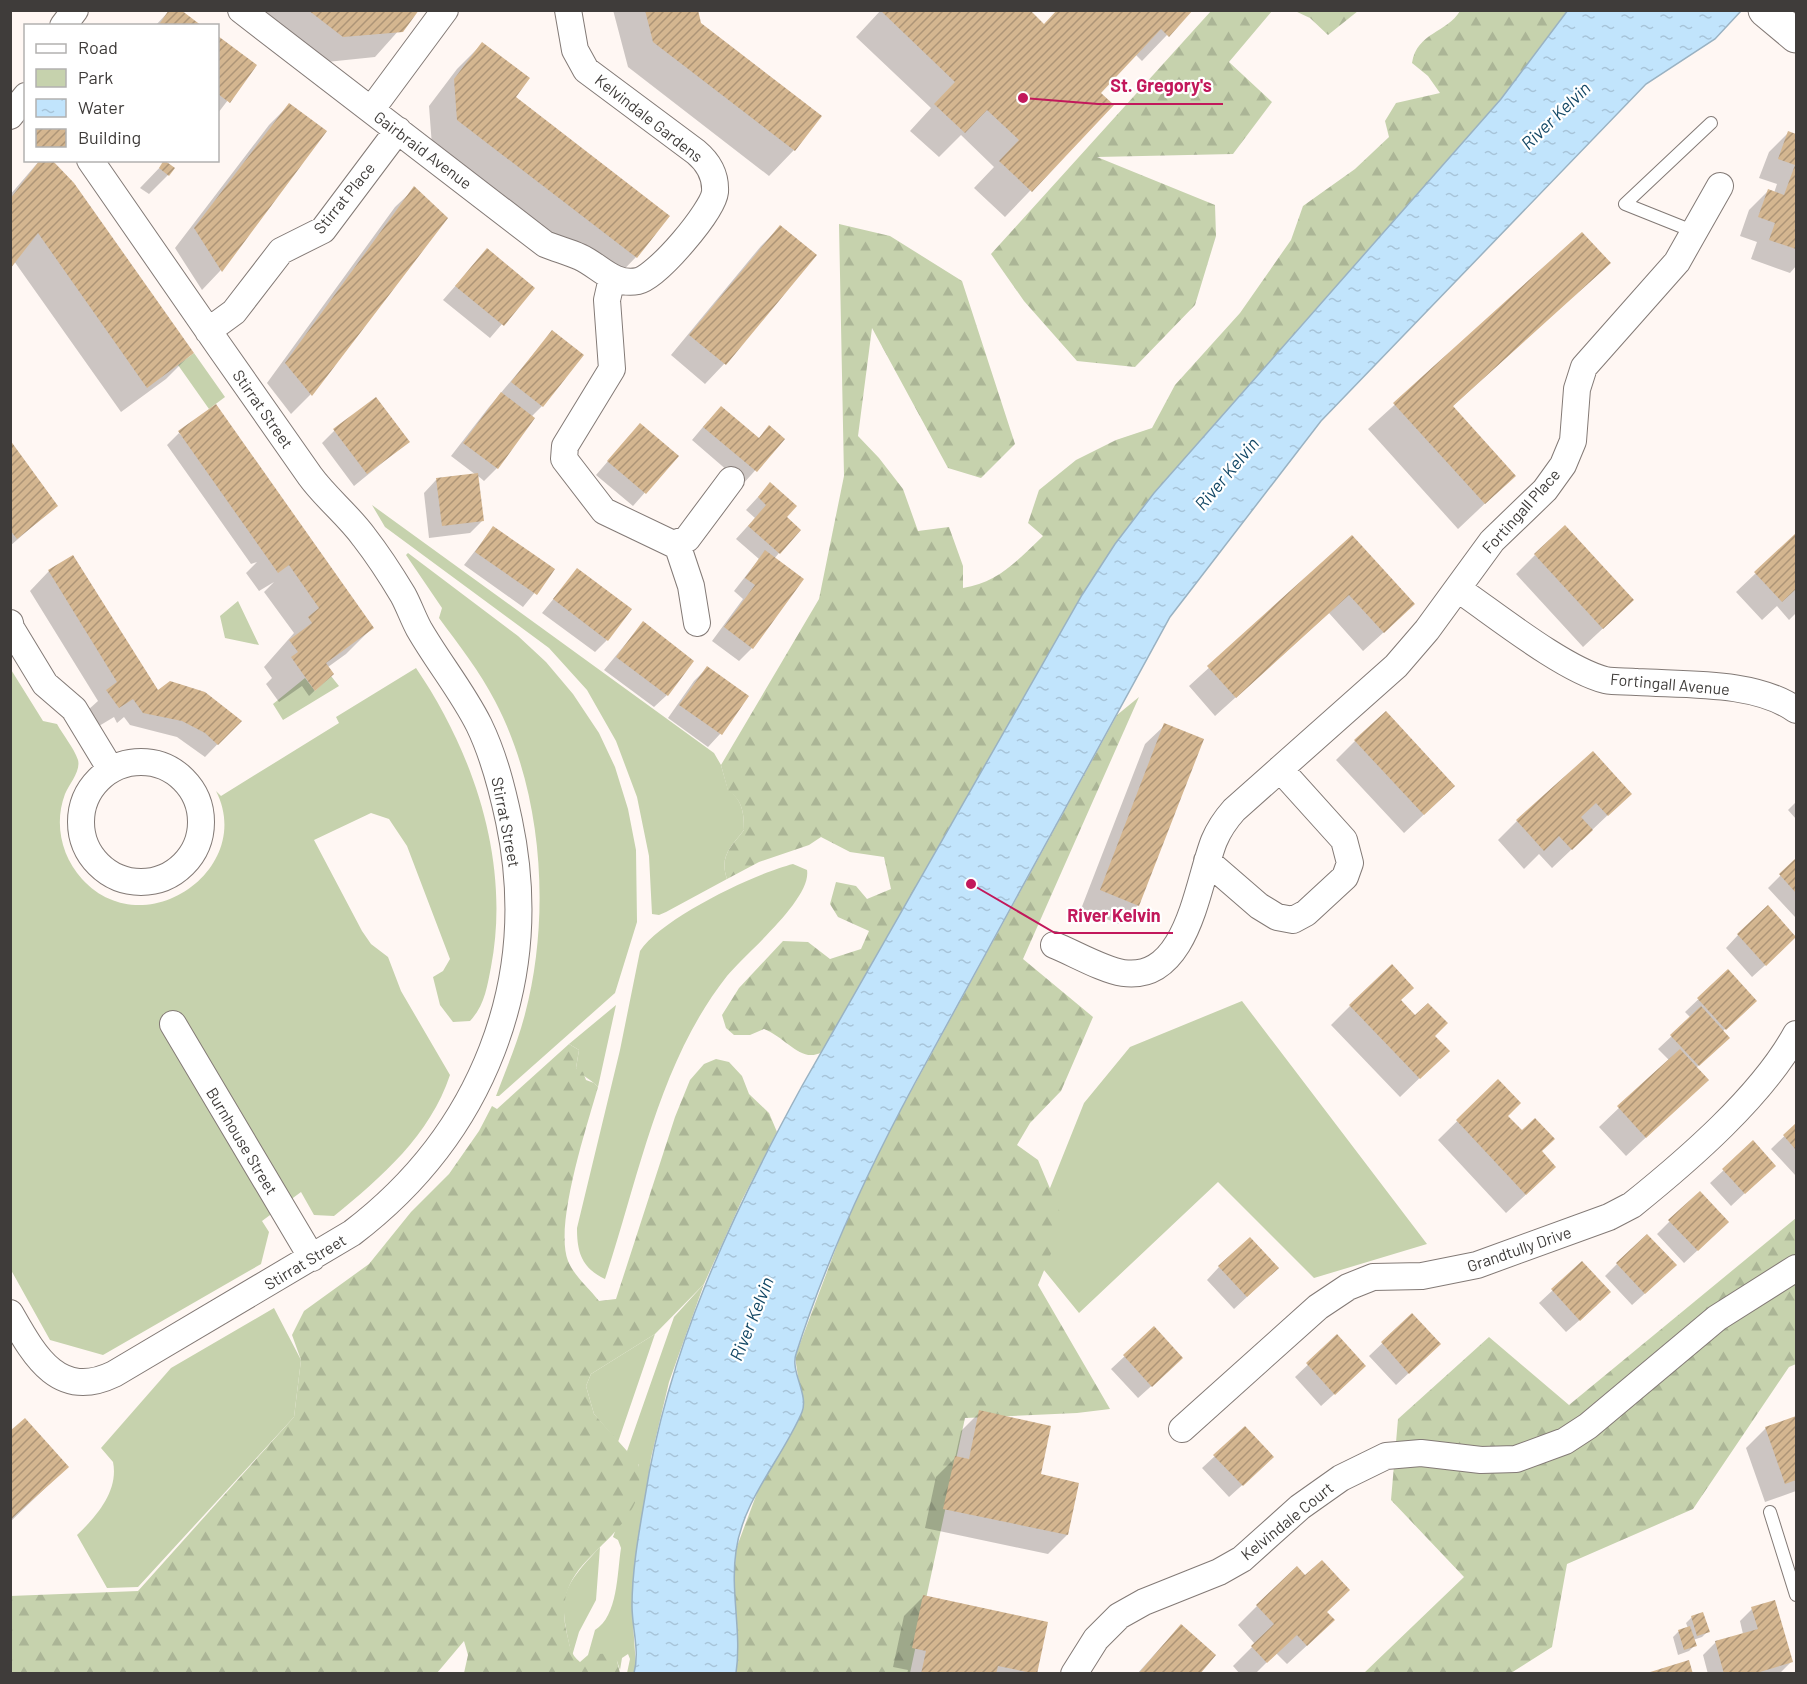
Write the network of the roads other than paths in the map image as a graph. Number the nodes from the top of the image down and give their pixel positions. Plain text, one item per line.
1 (75, 10) edge
2 (241, 10) edge
3 (445, 10) edge
4 (568, 10) edge
5 (1765, 10) edge
6 (64, 24) edge
7 (1797, 36) edge
8 (24, 97) edge
9 (371, 110) junction
10 (10, 116) edge
11 (1711, 123) dead end
12 (398, 130) junction
13 (91, 162) edge
14 (1720, 186) dead end
15 (1695, 232) junction
16 (612, 278) junction
17 (208, 331) junction
18 (731, 480) dead end
19 (677, 544) junction
20 (1458, 589) junction
21 (10, 623) edge
22 (697, 623) dead end
23 (1797, 710) edge
24 (1280, 769) junction
25 (111, 770) junction
26 (1207, 861) junction
27 (1054, 945) dead end
28 (173, 1024) dead end
29 (1797, 1034) edge
30 (312, 1258) junction
31 (1797, 1268) edge
32 (10, 1312) edge
33 (1182, 1429) dead end
34 (1770, 1512) dead end
35 (1797, 1595) edge
36 (1074, 1674) edge

1 - 6 street
2 - 9 street, Gairbraid Avenue
3 - 9 street
4 - 16 street, Kelvindale Gardens
5 - 7 street
8 - 10 street
9 - 12 street, Gairbraid Avenue
11 - 15 lane
12 - 16 street, Gairbraid Avenue
12 - 17 street, Stirrat Place
13 - 17 street, Stirrat Street
14 - 15 street, Fortingall Place
15 - 20 street, Fortingall Place
16 - 19 street
17 - 30 street, Stirrat Street
18 - 19 street
19 - 22 street
20 - 23 street, Fortingall Avenue
20 - 24 street, Fortingall Place
21 - 25 street
24 - 26 street, Fortingall Place
24 - 26 street
25 - 25 street
26 - 27 street, Fortingall Place
28 - 30 street, Burnhouse Street
29 - 33 street, Grandtully Drive
30 - 32 street, Stirrat Street
31 - 36 street, Kelvindale Court
34 - 35 lane

